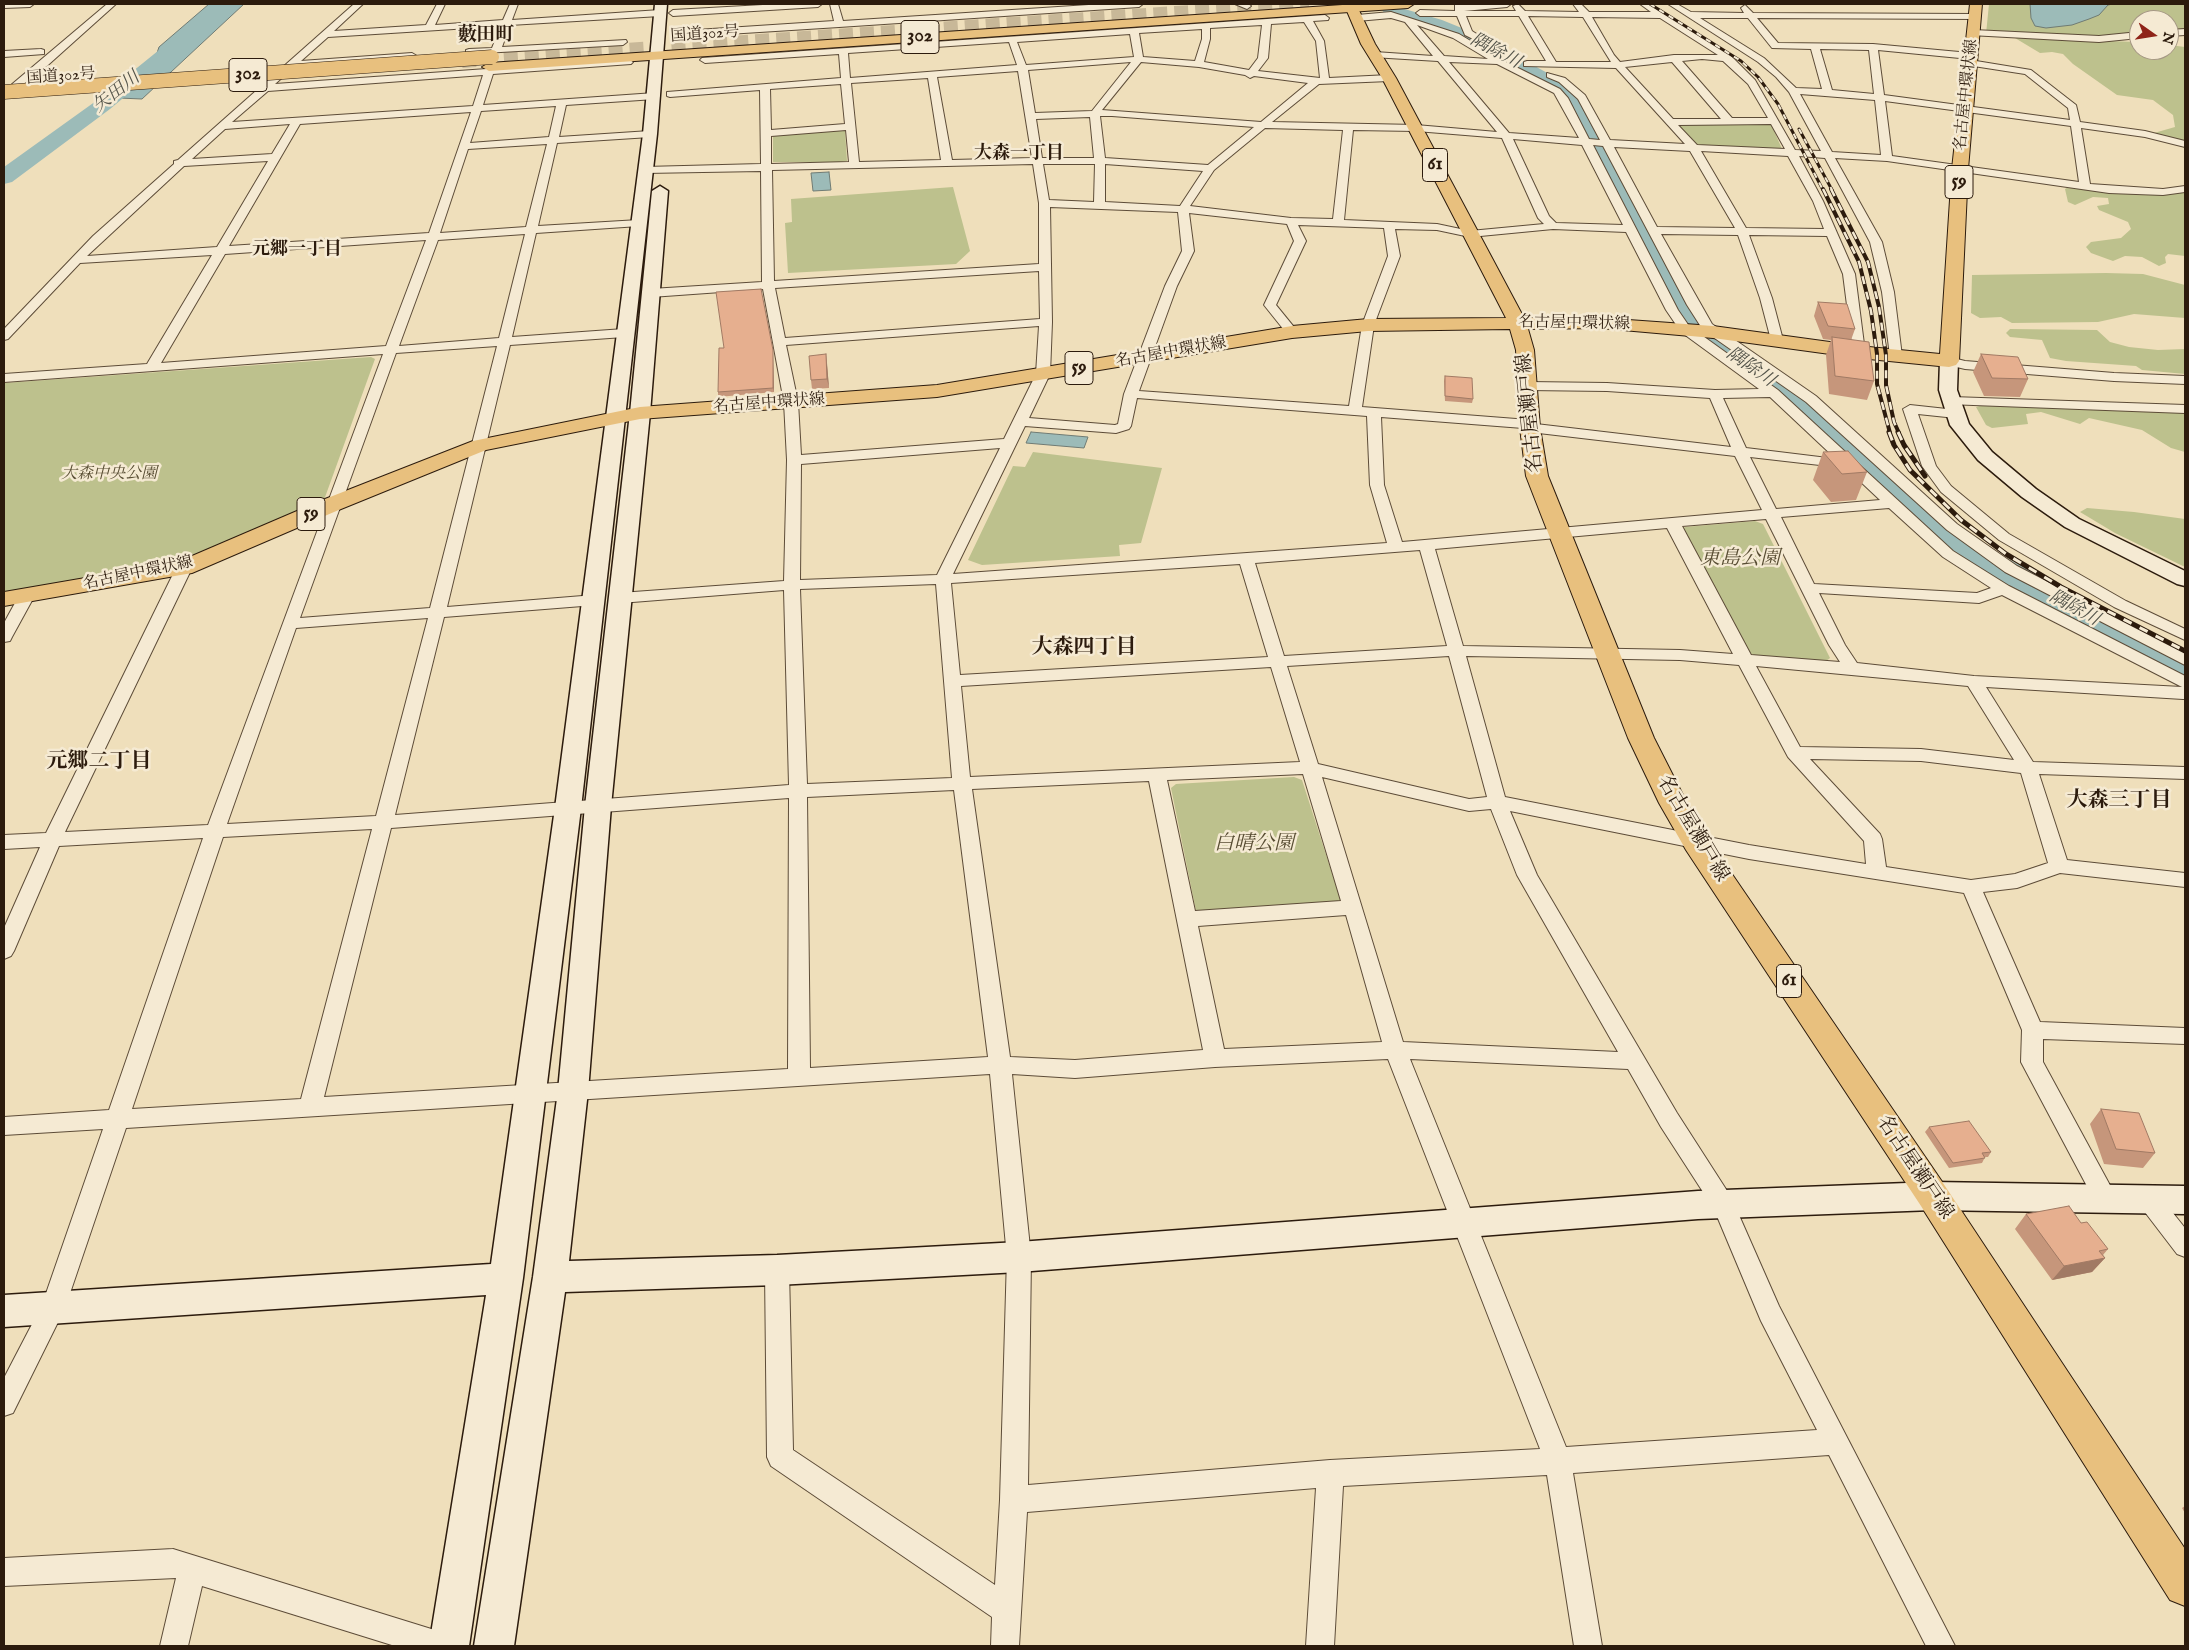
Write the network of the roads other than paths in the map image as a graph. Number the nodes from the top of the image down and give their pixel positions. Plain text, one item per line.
1 (18, 4) edge
2 (30, 4) edge
3 (112, 4) edge
4 (359, 4) edge
5 (440, 4) edge
6 (514, 4) edge
7 (818, 4) edge
8 (834, 4) edge
9 (998, 4) edge
10 (1123, 4) edge
11 (1140, 4) edge
12 (1408, 4) edge
13 (1507, 4) edge
14 (1515, 4) edge
15 (1577, 4) edge
16 (1644, 4) edge
17 (1672, 4) edge
18 (1741, 4) edge
19 (1811, 4) edge
20 (1882, 4) edge
21 (4, 5) edge
22 (1243, 5) edge
23 (761, 6) edge
24 (1156, 6) dead end
25 (1954, 7) dead end
26 (90, 10) dead end
27 (1353, 10) edge
28 (1002, 13) junction
29 (1270, 13) edge
30 (1420, 13) dead end
31 (4, 14) edge
32 (1459, 14) junction
33 (1522, 14) junction
34 (1586, 14) junction
35 (1661, 15) junction
36 (1690, 15) junction
37 (1751, 15) junction
38 (1823, 16) junction
39 (1896, 16) junction
40 (1975, 17) edge
41 (1325, 18) dead end
42 (1307, 19) junction
43 (1408, 20) junction
44 (507, 22) junction
45 (839, 24) junction
46 (1151, 26) dead end
47 (1206, 26) junction
48 (430, 27) junction
49 (778, 28) junction
50 (668, 30) edge
51 (1134, 31) junction
52 (696, 33) dead end
53 (326, 34) junction
54 (60, 36) dead end
55 (2129, 36) edge
56 (753, 39) junction
57 (1012, 39) junction
58 (623, 42) dead end
59 (796, 46) junction
60 (1741, 46) junction
61 (1775, 46) junction
62 (1815, 46) junction
63 (1852, 46) junction
64 (1873, 47) junction
65 (516, 49) junction
66 (843, 51) junction
67 (820, 53) junction
68 (4, 54) edge
69 (540, 54) junction
70 (1375, 55) junction
71 (1439, 57) junction
72 (1674, 58) junction
73 (1726, 58) junction
74 (1139, 59) junction
75 (1970, 59) junction
76 (705, 60) dead end
77 (492, 61) junction
78 (590, 62) junction
79 (628, 62) dead end
80 (1501, 62) junction
81 (26, 63) dead end
82 (1552, 63) junction
83 (292, 64) junction
84 (1199, 64) junction
85 (1527, 64) junction
86 (1618, 65) junction
87 (1023, 70) junction
88 (1250, 75) junction
89 (932, 76) junction
90 (1389, 78) junction
91 (1321, 81) junction
92 (847, 82) junction
93 (764, 87) junction
94 (265, 88) junction
95 (1793, 91) junction
96 (4, 92) edge
97 (1828, 92) junction
98 (662, 95) junction
99 (4, 97) edge
100 (1880, 98) junction
101 (562, 103) junction
102 (479, 108) junction
103 (1965, 108) junction
104 (668, 113) dead end
105 (1095, 113) junction
106 (1029, 116) junction
107 (1728, 120) junction
108 (297, 121) junction
109 (1774, 121) junction
110 (1670, 122) junction
111 (2074, 123) junction
112 (1262, 125) junction
113 (222, 126) junction
114 (851, 127) junction
115 (1348, 127) junction
116 (1416, 128) junction
117 (765, 133) junction
118 (650, 134) junction
119 (1505, 135) junction
120 (555, 139) junction
121 (1585, 142) junction
122 (1607, 143) junction
123 (2185, 144) edge
124 (464, 146) junction
125 (1694, 148) junction
126 (664, 151) dead end
127 (1790, 153) junction
128 (1830, 155) junction
129 (275, 157) junction
130 (1887, 158) junction
131 (1100, 160) junction
132 (1038, 161) junction
133 (947, 162) junction
134 (178, 163) junction
135 (854, 164) junction
136 (765, 167) junction
137 (1210, 168) junction
138 (1960, 169) junction
139 (645, 170) junction
140 (662, 170) junction
141 (2085, 186) junction
142 (2185, 189) edge
143 (1044, 203) junction
144 (1099, 204) junction
145 (1183, 209) junction
146 (1291, 221) junction
147 (639, 223) junction
148 (1338, 223) junction
149 (1390, 226) junction
150 (1553, 226) junction
151 (1630, 229) junction
152 (1654, 230) junction
153 (532, 231) junction
154 (1742, 231) junction
155 (1832, 233) junction
156 (1470, 234) junction
157 (433, 237) junction
158 (220, 250) junction
159 (76, 260) junction
160 (1043, 267) junction
161 (768, 286) junction
162 (651, 293) junction
163 (1046, 322) junction
164 (1517, 322) junction
165 (1368, 325) junction
166 (1698, 330) junction
167 (1292, 332) junction
168 (624, 334) junction
169 (4, 336) edge
170 (1777, 340) junction
171 (778, 342) junction
172 (504, 343) junction
173 (391, 351) junction
174 (1859, 352) junction
175 (1896, 356) junction
176 (1145, 357) junction
177 (1949, 361) junction
178 (152, 367) junction
179 (1043, 374) junction
180 (4, 378) edge
181 (2185, 380) edge
182 (1528, 386) junction
183 (1772, 393) junction
184 (1131, 394) junction
185 (1715, 394) junction
186 (791, 402) junction
187 (1954, 408) junction
188 (2185, 409) edge
189 (1355, 410) junction
190 (1374, 412) junction
191 (628, 416) junction
192 (1020, 421) junction
193 (1529, 426) junction
194 (1009, 443) junction
195 (480, 445) junction
196 (1741, 453) junction
197 (794, 460) junction
198 (1854, 466) junction
199 (1890, 503) junction
200 (332, 504) junction
201 (1772, 514) junction
202 (1672, 522) junction
203 (1558, 533) junction
204 (1426, 545) junction
205 (1396, 548) junction
206 (1246, 559) junction
207 (184, 568) junction
208 (943, 579) junction
209 (2185, 579) edge
210 (792, 585) junction
211 (1809, 588) junction
212 (2003, 589) junction
213 (27, 595) junction
214 (4, 599) edge
215 (608, 599) junction
216 (438, 611) junction
217 (291, 624) junction
218 (2185, 635) edge
219 (4, 637) edge
220 (1455, 651) junction
221 (1607, 654) junction
222 (1747, 660) junction
223 (2185, 660) edge
224 (1276, 663) junction
225 (1852, 668) junction
226 (953, 681) junction
227 (1974, 681) junction
228 (2185, 683) edge
229 (2185, 692) edge
230 (1794, 753) junction
231 (1309, 768) junction
232 (2028, 768) junction
233 (2185, 774) edge
234 (1157, 775) junction
235 (962, 785) junction
236 (798, 791) junction
237 (1497, 802) junction
238 (598, 806) junction
239 (568, 808) junction
240 (383, 822) junction
241 (216, 832) junction
242 (53, 838) junction
243 (4, 842) edge
244 (1696, 843) junction
245 (2059, 866) junction
246 (1877, 871) junction
247 (2185, 880) edge
248 (1971, 887) junction
249 (1352, 907) junction
250 (1188, 919) junction
251 (4, 951) edge
252 (2033, 1030) junction
253 (2185, 1036) edge
254 (1395, 1050) junction
255 (1215, 1058) junction
256 (1634, 1061) junction
257 (1000, 1065) junction
258 (799, 1076) junction
259 (572, 1091) junction
260 (529, 1095) junction
261 (310, 1108) junction
262 (117, 1120) junction
263 (4, 1126) edge
264 (1933, 1196) junction
265 (2106, 1200) junction
266 (2149, 1200) junction
267 (2185, 1200) edge
268 (1723, 1204) junction
269 (1463, 1223) junction
270 (2185, 1246) edge
271 (1019, 1257) junction
272 (777, 1270) junction
273 (550, 1277) junction
274 (506, 1278) junction
275 (53, 1308) junction
276 (4, 1311) edge
277 (4, 1404) edge
278 (1837, 1442) junction
279 (1558, 1461) junction
280 (1330, 1473) junction
281 (1014, 1500) junction
282 (192, 1568) junction
283 (4, 1572) edge
284 (2185, 1585) edge
285 (1006, 1609) junction
286 (174, 1646) edge
287 (441, 1646) edge
288 (448, 1646) edge
289 (494, 1646) edge
290 (1005, 1646) edge
291 (1320, 1646) edge
292 (1588, 1646) edge
293 (1941, 1646) edge

1 - 2 street
1 - 21 street
1 - 31 street
3 - 99 street
4 - 53 street
5 - 48 street
6 - 44 street
7 - 23 street
8 - 45 street
9 - 28 street
10 - 11 street
10 - 28 street
12 - 27 main road, 国道302号 / 302
13 - 32 street
14 - 33 street
15 - 34 street
16 - 35 street
17 - 36 street
18 - 37 street
19 - 38 street
20 - 39 street
22 - 29 main road, 国道302号 / 302
22 - 56 main road, 国道302号 / 302
23 - 50 street
24 - 56 main road
25 - 40 street
26 - 54 street
27 - 29 main road, 国道302号 / 302
27 - 43 street
27 - 70 main road, 名古屋瀬戸線 / 61
28 - 45 street
29 - 42 street
29 - 47 street
29 - 59 main road, 国道302号 / 302
29 - 88 street
30 - 32 street
32 - 33 street
32 - 85 street
33 - 34 street
33 - 82 street
34 - 35 street
34 - 86 street
35 - 73 street
36 - 37 street
36 - 60 street
37 - 38 street
37 - 61 street
38 - 39 street
38 - 63 street
39 - 40 street
40 - 55 street
40 - 75 main road, 名古屋中環状線 / 59
41 - 42 street
42 - 91 street
43 - 71 street
43 - 80 street
44 - 48 street
44 - 50 street
44 - 77 street
45 - 49 street
46 - 59 main road
47 - 51 street
47 - 84 street
48 - 53 street
49 - 52 street
49 - 56 street
50 - 56 main road, 国道302号 / 302
50 - 59 main road, 国道302号 / 302
50 - 69 main road, 国道302号 / 302
50 - 78 main road, 国道302号 / 302
50 - 98 street
50 - 98 street
51 - 57 street
51 - 74 street
53 - 83 street
57 - 66 street
57 - 87 street
58 - 65 street
59 - 67 street
60 - 61 street
60 - 95 street
61 - 62 street
62 - 63 street
62 - 97 street
63 - 64 street
64 - 75 street
64 - 100 street
65 - 69 street
65 - 77 street
66 - 67 street
66 - 92 street
67 - 76 street
68 - 81 street
69 - 77 main road, 国道302号 / 302
70 - 71 street
70 - 90 main road, 名古屋瀬戸線 / 61
71 - 80 street
71 - 119 street
72 - 73 street
72 - 86 street
72 - 107 street
73 - 109 street
74 - 84 street
74 - 87 street
74 - 105 street
75 - 103 main road, 名古屋中環状線 / 59
75 - 111 street
77 - 78 main road, 国道302号 / 302
77 - 83 street
77 - 94 street
77 - 96 main road, 国道302号 / 302, bridge
77 - 99 main road, 国道302号 / 302
77 - 102 street
78 - 79 street
80 - 121 street
82 - 85 street
82 - 86 street
83 - 94 street
84 - 88 street
85 - 122 street
86 - 110 street
87 - 89 street
87 - 106 street
88 - 91 street
89 - 92 street
89 - 133 street
90 - 91 street
90 - 116 main road, 名古屋瀬戸線 / 61
91 - 112 street
92 - 93 street
92 - 114 street
93 - 98 street
93 - 117 street
94 - 113 street
95 - 97 street
95 - 128 street
97 - 100 street
98 - 101 street
98 - 104 street
98 - 118 street
100 - 103 street
100 - 130 street
101 - 102 street
101 - 120 street
102 - 108 street
102 - 124 street
103 - 111 street
103 - 138 main road, 名古屋中環状線 / 59
105 - 106 street
105 - 112 street
105 - 131 street
106 - 132 street
107 - 109 street
107 - 110 street
108 - 113 street
108 - 129 street
109 - 127 street
110 - 125 street
111 - 123 street
111 - 141 street
112 - 115 street
112 - 137 street
113 - 134 street
114 - 117 street
114 - 135 street
115 - 116 street
115 - 148 street
116 - 119 street
116 - 156 main road, 名古屋瀬戸線 / 61
117 - 136 street
118 - 120 street
118 - 139 street
119 - 121 street
119 - 150 street
120 - 124 street
120 - 153 street
121 - 122 street
121 - 151 street
122 - 125 street
122 - 152 street
124 - 157 street
125 - 127 street
125 - 154 street
126 - 140 street
127 - 128 street
127 - 155 street
128 - 130 street
128 - 175 street
129 - 134 street
129 - 158 street
130 - 138 street
131 - 132 street
131 - 137 street
131 - 144 street
132 - 133 street
132 - 143 street
133 - 135 street
134 - 159 street
135 - 136 street
136 - 140 street
136 - 161 street
137 - 145 street
138 - 141 street
138 - 177 main road, 名古屋中環状線 / 59
139 - 140 street
139 - 147 street
140 - 162 street
141 - 142 street
143 - 144 street
143 - 160 street
144 - 145 street
145 - 146 street
145 - 176 street
146 - 148 street
146 - 167 street
147 - 153 street
147 - 168 street
148 - 149 street
149 - 156 street
149 - 165 street
150 - 151 street
150 - 156 street
151 - 166 street
152 - 154 street
152 - 166 street
153 - 157 street
153 - 172 street
154 - 155 street
154 - 170 street
155 - 174 street
156 - 164 main road, 名古屋瀬戸線 / 61
157 - 158 street
157 - 173 street
158 - 159 street
158 - 178 street
159 - 169 street
160 - 161 street
160 - 163 street
161 - 162 street
161 - 171 street
162 - 191 street
163 - 171 street
163 - 179 street
164 - 165 main road, 名古屋中環状線 / 59
164 - 166 main road, 名古屋中環状線 / 59
164 - 182 main road, 名古屋瀬戸線 / 61
165 - 167 main road, 名古屋中環状線 / 59
165 - 189 street
166 - 170 main road, 名古屋中環状線 / 59
166 - 183 street
166 - 223 street
167 - 176 main road, 名古屋中環状線 / 59
168 - 172 street
168 - 191 street
170 - 174 main road, 名古屋中環状線 / 59
171 - 186 street
172 - 173 street
172 - 195 street
173 - 178 street
173 - 200 street
174 - 175 main road, 名古屋中環状線 / 59
175 - 177 main road, 名古屋中環状線 / 59
176 - 179 main road, 名古屋中環状線 / 59
176 - 184 street
177 - 181 street
177 - 187 street
178 - 180 street
179 - 186 main road, 名古屋中環状線 / 59
179 - 192 street
182 - 185 street
182 - 193 main road, 名古屋瀬戸線 / 61
183 - 185 street
183 - 198 street
184 - 189 street
184 - 192 street
185 - 196 street
186 - 191 main road, 名古屋中環状線 / 59
186 - 197 street
187 - 188 street
187 - 209 street
187 - 218 street
189 - 190 street
190 - 193 street
190 - 205 street
191 - 195 main road, 名古屋中環状線 / 59
191 - 215 street
192 - 194 street
193 - 196 street
193 - 203 main road, 名古屋瀬戸線 / 61
194 - 197 street
194 - 208 street
195 - 200 main road, 名古屋中環状線 / 59
195 - 216 street
196 - 198 street
196 - 201 street
197 - 210 street
198 - 199 street
199 - 201 street
199 - 212 street
200 - 207 main road, 名古屋中環状線 / 59
200 - 217 street
201 - 202 street
201 - 211 street
202 - 203 street
202 - 222 street
203 - 204 street
203 - 221 main road, 名古屋瀬戸線 / 61
204 - 205 street
204 - 220 street
205 - 206 street
206 - 208 street
206 - 224 street
207 - 213 main road, 名古屋中環状線 / 59
207 - 242 street
208 - 210 street
208 - 226 street
210 - 215 street
210 - 236 street
211 - 212 street
211 - 225 street
212 - 228 street
213 - 214 main road, 名古屋中環状線 / 59
213 - 219 street
215 - 216 street
215 - 238 street
215 - 239 street
216 - 217 street
216 - 240 street
217 - 241 street
220 - 221 street
220 - 224 street
220 - 237 street
221 - 222 street
221 - 244 main road, 名古屋瀬戸線 / 61
222 - 225 street
222 - 230 street
224 - 226 street
224 - 231 street
225 - 227 street
226 - 235 street
227 - 229 street
227 - 232 street
230 - 232 street
230 - 246 street
231 - 234 street
231 - 237 street
231 - 249 street
232 - 233 street
232 - 245 street
234 - 235 street
234 - 250 street
235 - 236 street
235 - 257 street
236 - 238 street
236 - 258 street
237 - 244 street
237 - 256 street
238 - 239 street
238 - 259 street
239 - 240 street
239 - 260 street
240 - 241 street
240 - 261 street
241 - 242 street
241 - 262 street
242 - 243 street
242 - 251 street
244 - 246 street
244 - 264 main road, 名古屋瀬戸線 / 61
245 - 247 street
245 - 248 street
246 - 248 street
248 - 252 street
249 - 250 street
249 - 254 street
250 - 255 street
252 - 253 street
252 - 265 street
254 - 255 street
254 - 256 street
254 - 269 street
255 - 257 street
256 - 268 street
257 - 258 street
257 - 271 street
258 - 259 street
259 - 260 street
259 - 273 street
260 - 261 street
260 - 274 street
261 - 262 street
262 - 263 street
262 - 275 street
264 - 265 street
264 - 268 street
264 - 284 main road, 名古屋瀬戸線 / 61
265 - 266 street
266 - 267 street
266 - 270 street
268 - 269 street
268 - 278 street
269 - 271 street
269 - 279 street
271 - 272 street
271 - 281 street
272 - 273 street
272 - 285 street
273 - 289 street
274 - 275 street
274 - 288 street
275 - 276 street
275 - 277 street
278 - 279 street
278 - 293 street
279 - 280 street
279 - 292 street
280 - 281 street
280 - 291 street
281 - 285 street
282 - 283 street
282 - 286 street
282 - 287 street
285 - 290 street

